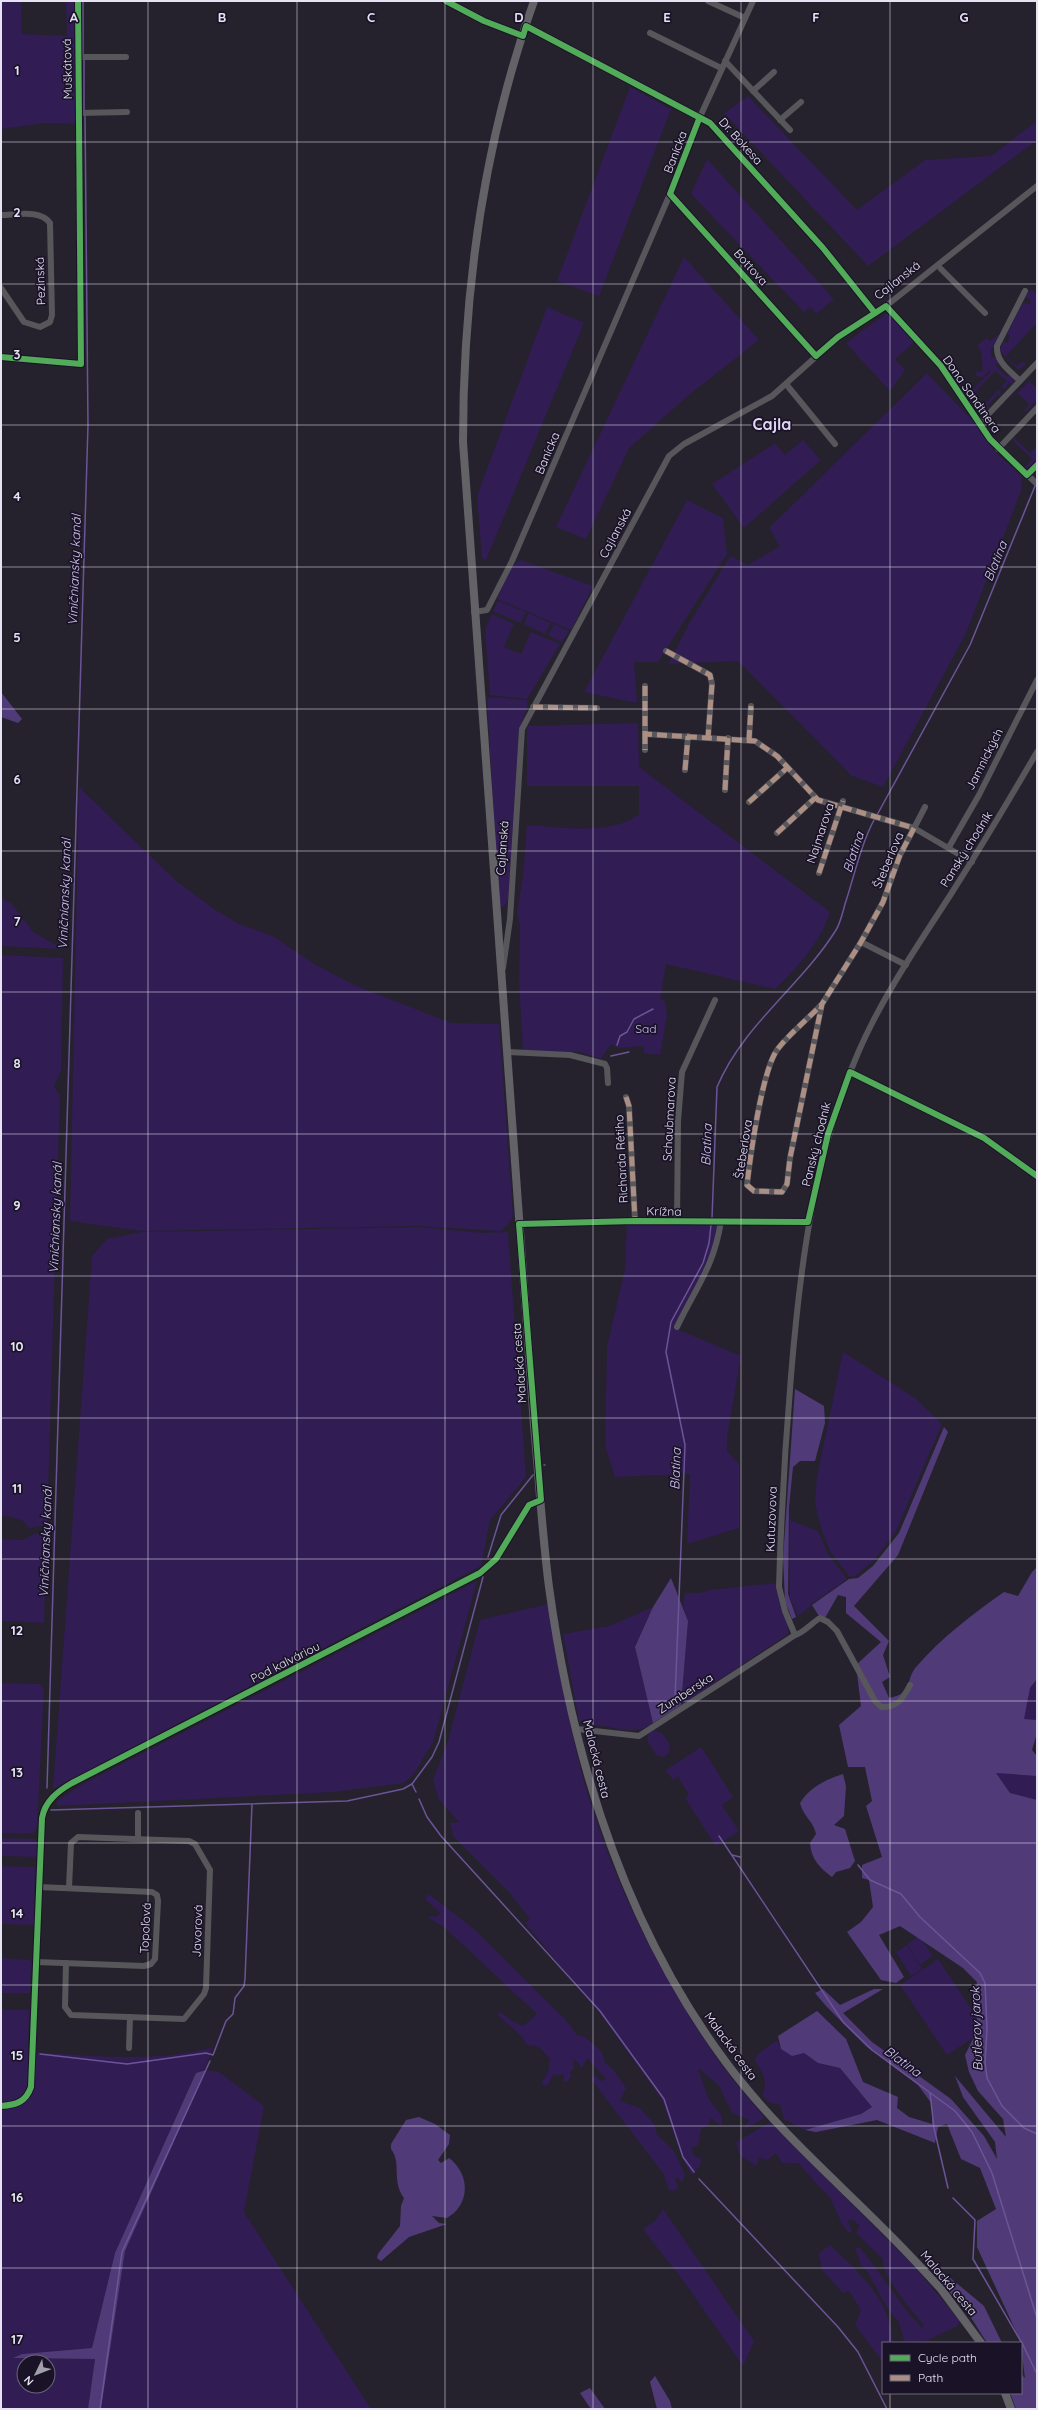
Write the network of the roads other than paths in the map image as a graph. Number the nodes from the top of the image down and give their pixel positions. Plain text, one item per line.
1 (78, 1) edge
2 (534, 1) edge
3 (708, 1) edge
4 (753, 1) edge
5 (745, 18) junction
6 (526, 26) junction
7 (650, 33) dead end
8 (78, 57) junction
9 (126, 57) dead end
10 (725, 61) junction
11 (721, 68) junction
12 (774, 72) dead end
13 (753, 91) junction
14 (801, 102) dead end
15 (127, 112) dead end
16 (699, 119) junction
17 (780, 120) junction
18 (790, 130) dead end
19 (1037, 186) edge
20 (670, 194) junction
21 (1, 215) edge
22 (941, 269) dead end
23 (1, 288) edge
24 (1025, 291) dead end
25 (886, 306) junction
26 (875, 313) junction
27 (985, 313) dead end
28 (816, 356) junction
29 (1037, 363) edge
30 (1020, 381) junction
31 (786, 384) junction
32 (1037, 408) edge
33 (980, 423) junction
34 (835, 444) dead end
35 (998, 449) junction
36 (1035, 482) edge
37 (474, 612) junction
38 (666, 651) dead end
39 (1037, 680) edge
40 (645, 686) dead end
41 (751, 706) dead end
42 (533, 707) junction
43 (597, 708) dead end
44 (645, 734) junction
45 (688, 736) junction
46 (708, 738) junction
47 (728, 738) junction
48 (749, 740) junction
49 (645, 750) dead end
50 (1037, 752) edge
51 (787, 768) junction
52 (685, 770) dead end
53 (725, 790) dead end
54 (815, 798) junction
55 (749, 802) dead end
56 (842, 804) junction
57 (925, 807) dead end
58 (914, 828) junction
59 (777, 833) dead end
60 (949, 847) junction
61 (972, 862) junction
62 (819, 873) dead end
63 (510, 919) junction
64 (497, 920) junction
65 (861, 942) junction
66 (906, 965) junction
67 (502, 977) junction
68 (715, 1000) dead end
69 (822, 1004) junction
70 (807, 1020) junction
71 (817, 1030) junction
72 (507, 1052) junction
73 (608, 1083) dead end
74 (626, 1096) dead end
75 (635, 1221) junction
76 (720, 1221) junction
77 (677, 1222) junction
78 (808, 1222) junction
79 (519, 1224) junction
80 (677, 1327) dead end
81 (541, 1500) junction
82 (795, 1635) junction
83 (910, 1685) dead end
84 (577, 1729) junction
85 (138, 1813) dead end
86 (138, 1839) junction
87 (39, 1887) junction
88 (69, 1888) junction
89 (36, 1962) junction
90 (66, 1963) junction
91 (130, 2017) junction
92 (129, 2048) dead end
93 (29, 2093) dead end
94 (980, 2342) edge
95 (1005, 2394) edge
96 (1011, 2409) edge

1 - 8 street, Muškátová
2 - 6 main road
3 - 5 street
4 - 5 street, Banícka
5 - 10 street, Banícka
6 - 16 street, Dr. Bokesa
6 - 37 main road
7 - 11 street
8 - 9 street, Muškátová
8 - 15 street, Muškátová
10 - 11 street, Banícka
10 - 13 street
11 - 16 street, Banícka
12 - 13 street
13 - 17 street
14 - 17 street
16 - 20 street, Banícka
16 - 26 street, Dr. Bokesa
17 - 18 street
19 - 25 street, Cajlanská
20 - 28 street, Bottova
20 - 37 street, Banícka
21 - 23 street, Pezinská
22 - 27 street
24 - 30 street
25 - 26 street, Cajlanská
25 - 33 street, Dona Sandtnera
26 - 28 street, Cajlanská
28 - 31 street, Cajlanská
29 - 30 street, Dona Sandtnera
30 - 33 street, Dona Sandtnera
31 - 34 street
31 - 42 street, Cajlanská
32 - 35 street, Dona Sandtnera
33 - 35 street, Dona Sandtnera
35 - 36 street, Dona Sandtnera
37 - 64 main road
38 - 46 street
39 - 60 street, Jamnických
40 - 44 street
41 - 48 street
42 - 43 street
42 - 63 street, Cajlanská
44 - 45 street
44 - 49 street
45 - 46 street
45 - 52 street
46 - 47 street
47 - 48 street
47 - 53 street
48 - 51 street
50 - 61 street, Panský chodník
51 - 54 street
51 - 55 street
54 - 56 street
54 - 59 street
56 - 58 street
56 - 62 street, Najmarova
57 - 58 street, Šteberlova
58 - 60 street
58 - 65 street, Šteberlova
60 - 61 street
61 - 66 street, Panský chodník
63 - 64 street
63 - 67 street, Cajlanská
64 - 67 main road
65 - 66 street
65 - 69 street, Šteberlova
66 - 78 street, Panský chodník
67 - 72 main road
68 - 77 street, Schaubmarova
69 - 70 street, Šteberlova
69 - 71 street, Šteberlova
70 - 71 street
70 - 71 street, Šteberlova
72 - 73 street
72 - 79 main road, Malacká cesta
74 - 75 street, Richarda Rétiho
75 - 77 street, Krížna
75 - 79 street, Krížna
76 - 77 street, Krížna
76 - 78 street, Krížna
76 - 80 street
78 - 82 street, Kutuzovova
79 - 81 main road, Malacká cesta
81 - 84 main road, Malacká cesta
81 - 87 street, Pod kalváriou
82 - 83 street
82 - 84 street, Zumberska
84 - 94 main road, Malacká cesta
85 - 86 street
86 - 88 street, Javorová
86 - 91 street, Javorová
87 - 88 street, Topoľová
87 - 89 street, Pod kalváriou
88 - 90 street, Topoľová
89 - 90 street, Topoľová
89 - 93 street, Pod kalváriou
90 - 91 street, Javorová
91 - 92 street
95 - 96 main road

